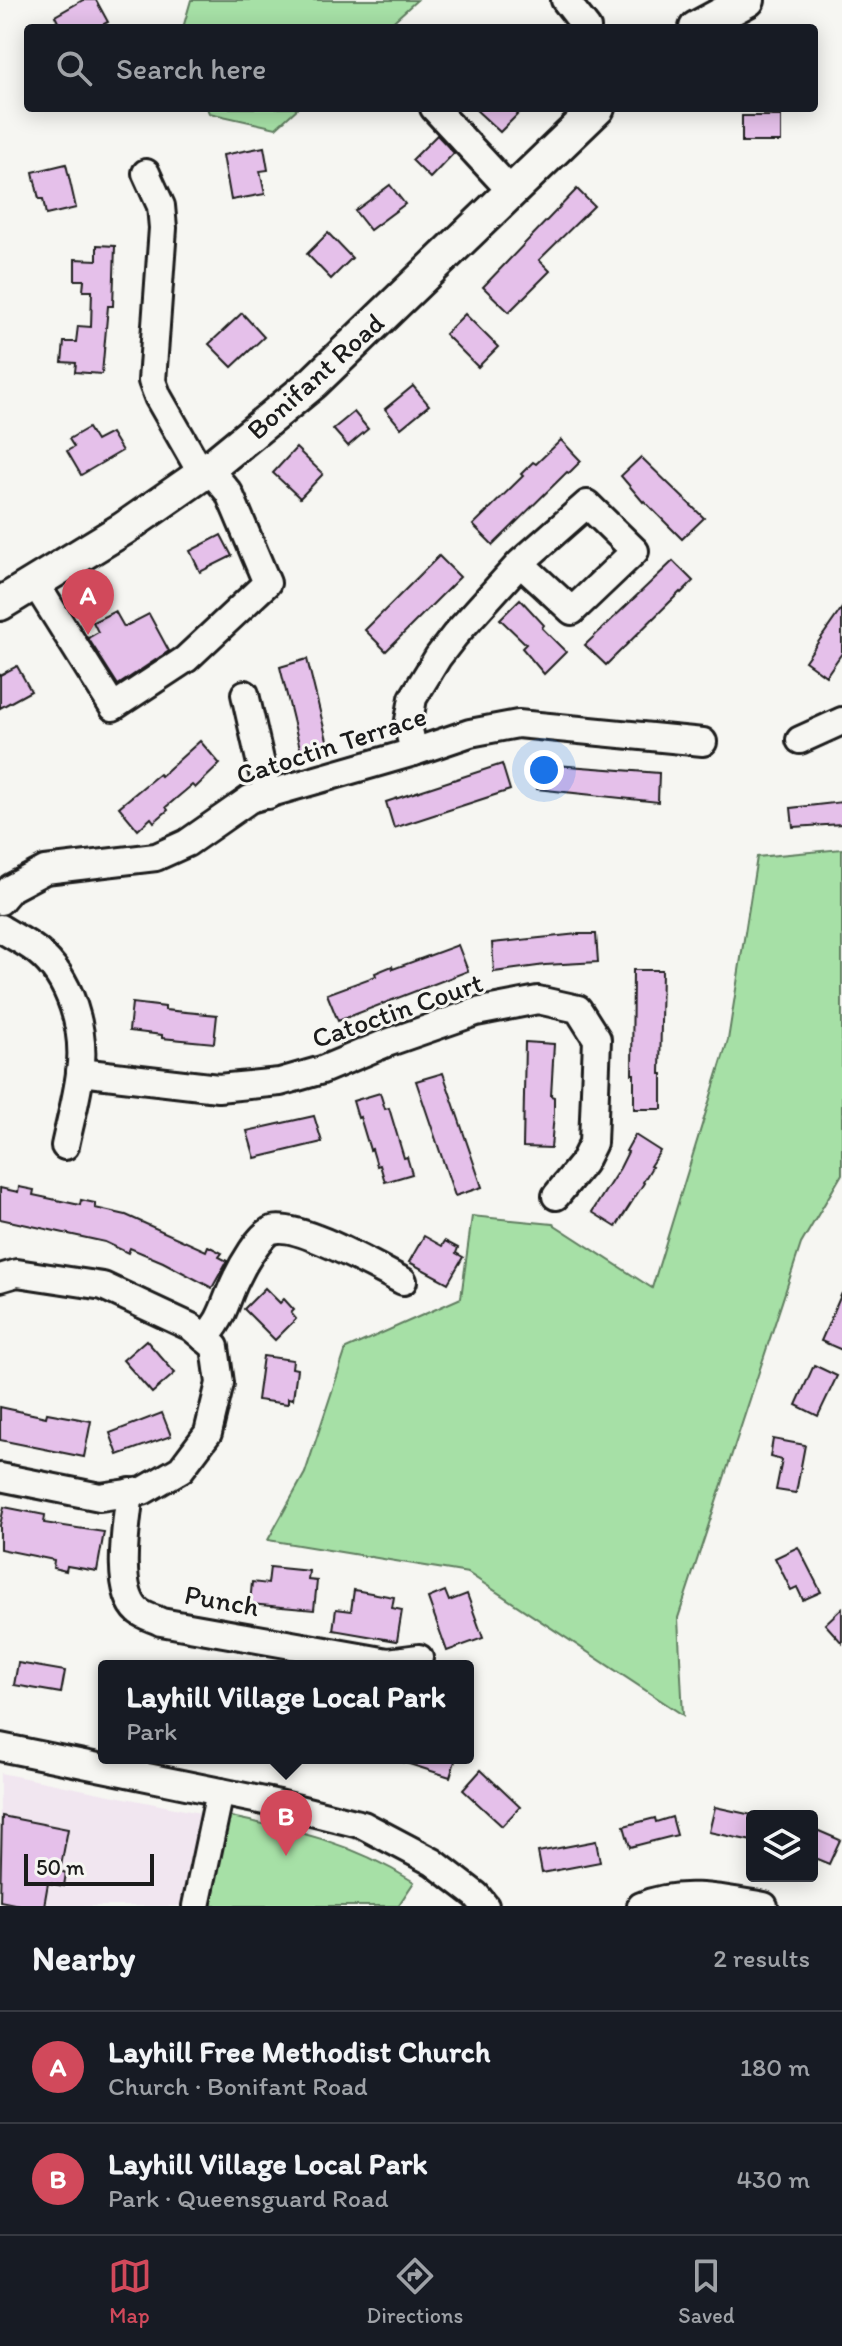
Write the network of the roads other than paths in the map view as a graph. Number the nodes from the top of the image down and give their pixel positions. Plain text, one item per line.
1 (565, 0) edge
2 (748, 0) edge
3 (584, 24) edge
4 (703, 24) edge
5 (438, 112) edge
6 (594, 112) edge
7 (146, 173) dead end
8 (511, 191) junction
9 (205, 472) junction
10 (520, 563) dead end
11 (35, 583) junction
12 (0, 604) edge
13 (245, 694) dead end
14 (842, 721) edge
15 (800, 740) dead end
16 (703, 742) dead end
17 (414, 752) junction
18 (268, 795) junction
19 (0, 901) edge
20 (0, 928) edge
21 (80, 1072) junction
22 (65, 1146) dead end
23 (556, 1196) dead end
24 (0, 1278) edge
25 (403, 1281) dead end
26 (204, 1338) junction
27 (0, 1477) edge
28 (130, 1492) junction
29 (419, 1658) dead end
30 (377, 1660) edge
31 (404, 1660) edge
32 (0, 1747) edge
33 (220, 1792) junction
34 (196, 1906) edge
35 (485, 1906) edge
36 (641, 1906) edge
37 (764, 1906) edge

1 - 3 street
2 - 4 main road
5 - 8 street
6 - 8 main road, Bonifant Road
7 - 9 street
8 - 9 main road, Bonifant Road
9 - 11 main road, Bonifant Road
9 - 11 street
10 - 17 street
11 - 12 main road, Bonifant Road
13 - 18 street
14 - 15 street
16 - 17 street, Catoctin Terrace
17 - 18 street, Catoctin Terrace
18 - 19 street, Catoctin Terrace
20 - 21 street
21 - 22 street
21 - 23 street, Catoctin Court
24 - 26 street
25 - 26 street
26 - 28 street
27 - 28 street
28 - 30 street, Punch
29 - 31 street, Punch
32 - 33 street
33 - 34 street
33 - 35 street
36 - 37 street

